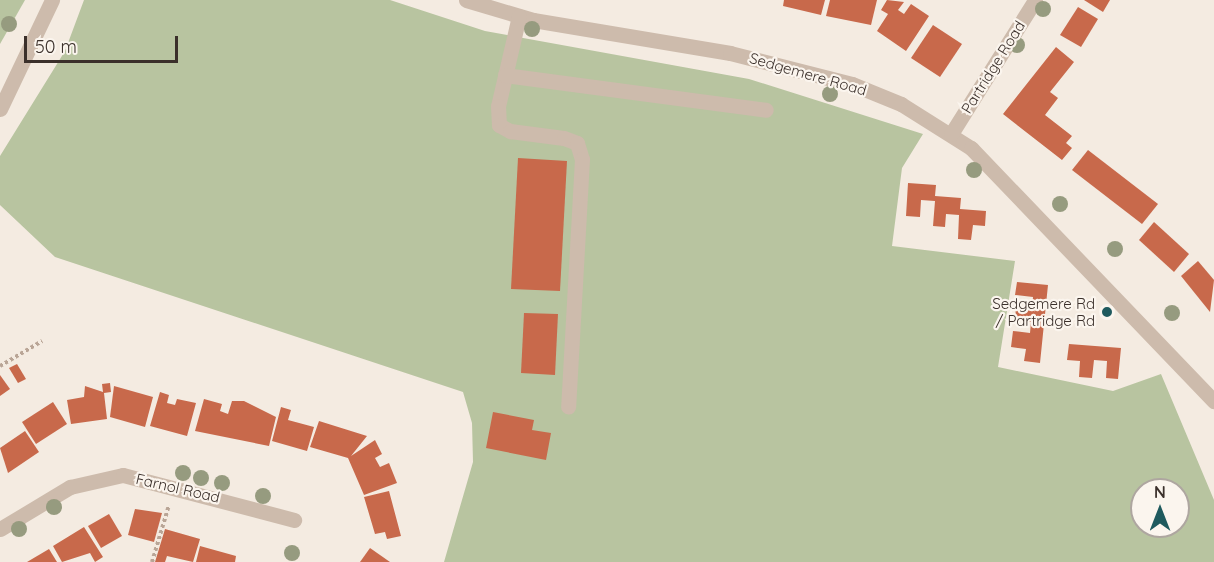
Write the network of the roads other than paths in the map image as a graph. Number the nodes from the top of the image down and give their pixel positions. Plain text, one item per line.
1 (52, 0) edge
2 (466, 0) edge
3 (1032, 1) edge
4 (519, 16) junction
5 (505, 75) junction
6 (0, 109) edge
7 (766, 110) dead end
8 (951, 134) junction
9 (1214, 401) edge
10 (568, 408) dead end
11 (294, 520) dead end
12 (0, 529) edge

1 - 6 street
2 - 4 street, Sedgemere Road
3 - 8 street, Partridge Road
4 - 5 street
4 - 8 street, Sedgemere Road
5 - 7 street
5 - 10 street
8 - 9 street, Sedgemere Road
11 - 12 street, Farnol Road

